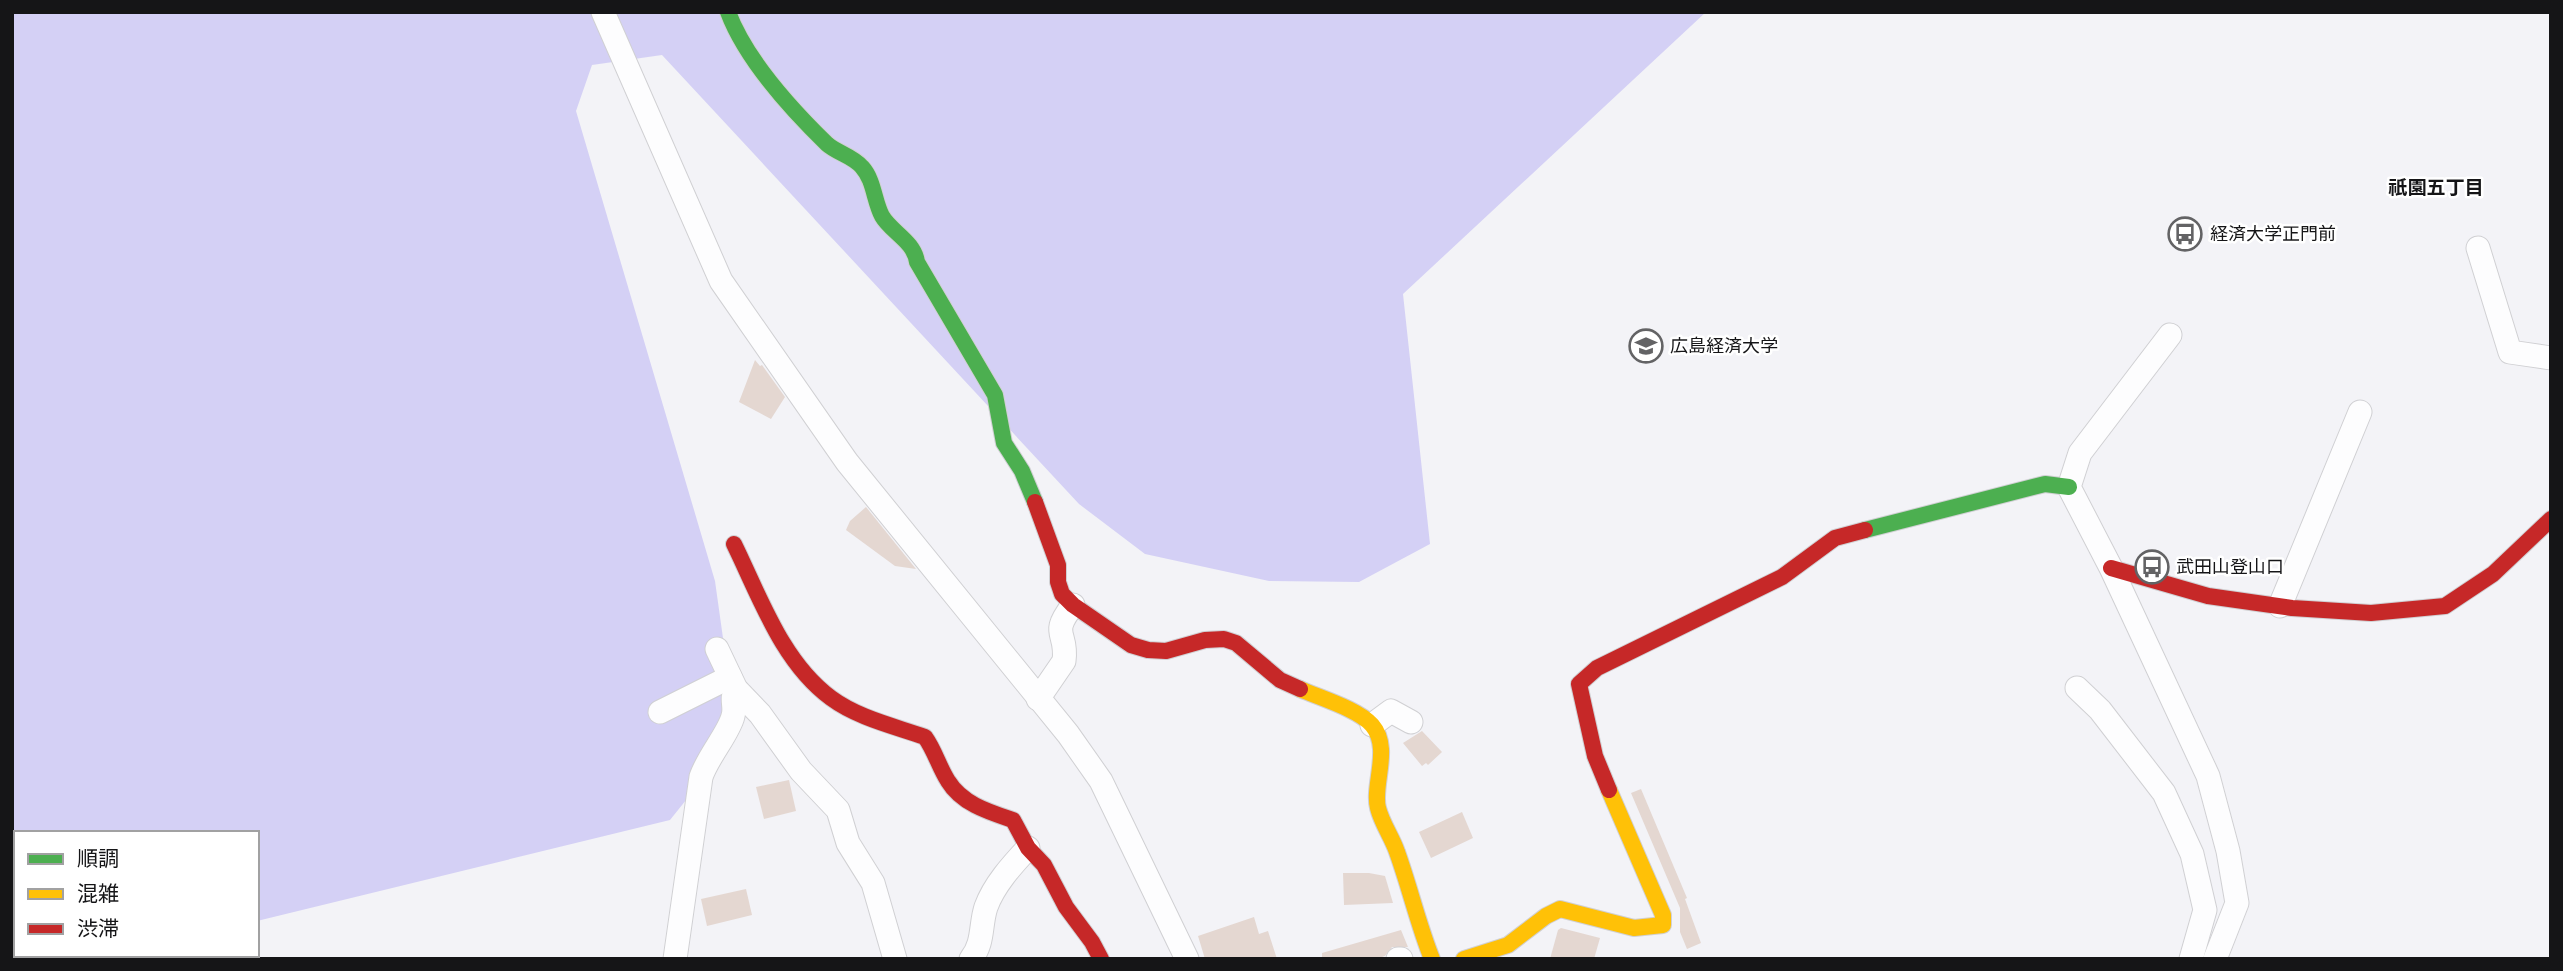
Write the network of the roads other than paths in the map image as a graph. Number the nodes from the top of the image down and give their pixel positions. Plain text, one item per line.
1 (603, 12) edge
2 (728, 12) edge
3 (2478, 248) dead end
4 (2170, 335) dead end
5 (2551, 358) edge
6 (2360, 412) dead end
7 (2069, 487) junction
8 (2551, 519) edge
9 (734, 544) dead end
10 (2111, 568) junction
11 (1073, 605) junction
12 (2280, 606) junction
13 (717, 649) dead end
14 (733, 683) junction
15 (2077, 688) dead end
16 (1038, 699) junction
17 (660, 712) dead end
18 (1411, 722) dead end
19 (1372, 725) junction
20 (1028, 848) junction
21 (675, 959) edge
22 (895, 959) edge
23 (971, 959) edge
24 (1101, 959) edge
25 (1187, 959) edge
26 (1432, 959) edge
27 (1464, 959) edge
28 (2191, 959) edge
29 (2215, 959) edge

1 - 16 street
2 - 11 street
3 - 5 street
4 - 7 street
6 - 12 street
7 - 10 street
7 - 27 street
8 - 12 street
9 - 20 street
10 - 12 street
10 - 29 street
11 - 16 street
11 - 19 street
13 - 14 street
14 - 17 street
14 - 21 street
14 - 22 street
15 - 28 street
16 - 25 street
18 - 19 street
19 - 26 street
20 - 23 street
20 - 24 street

